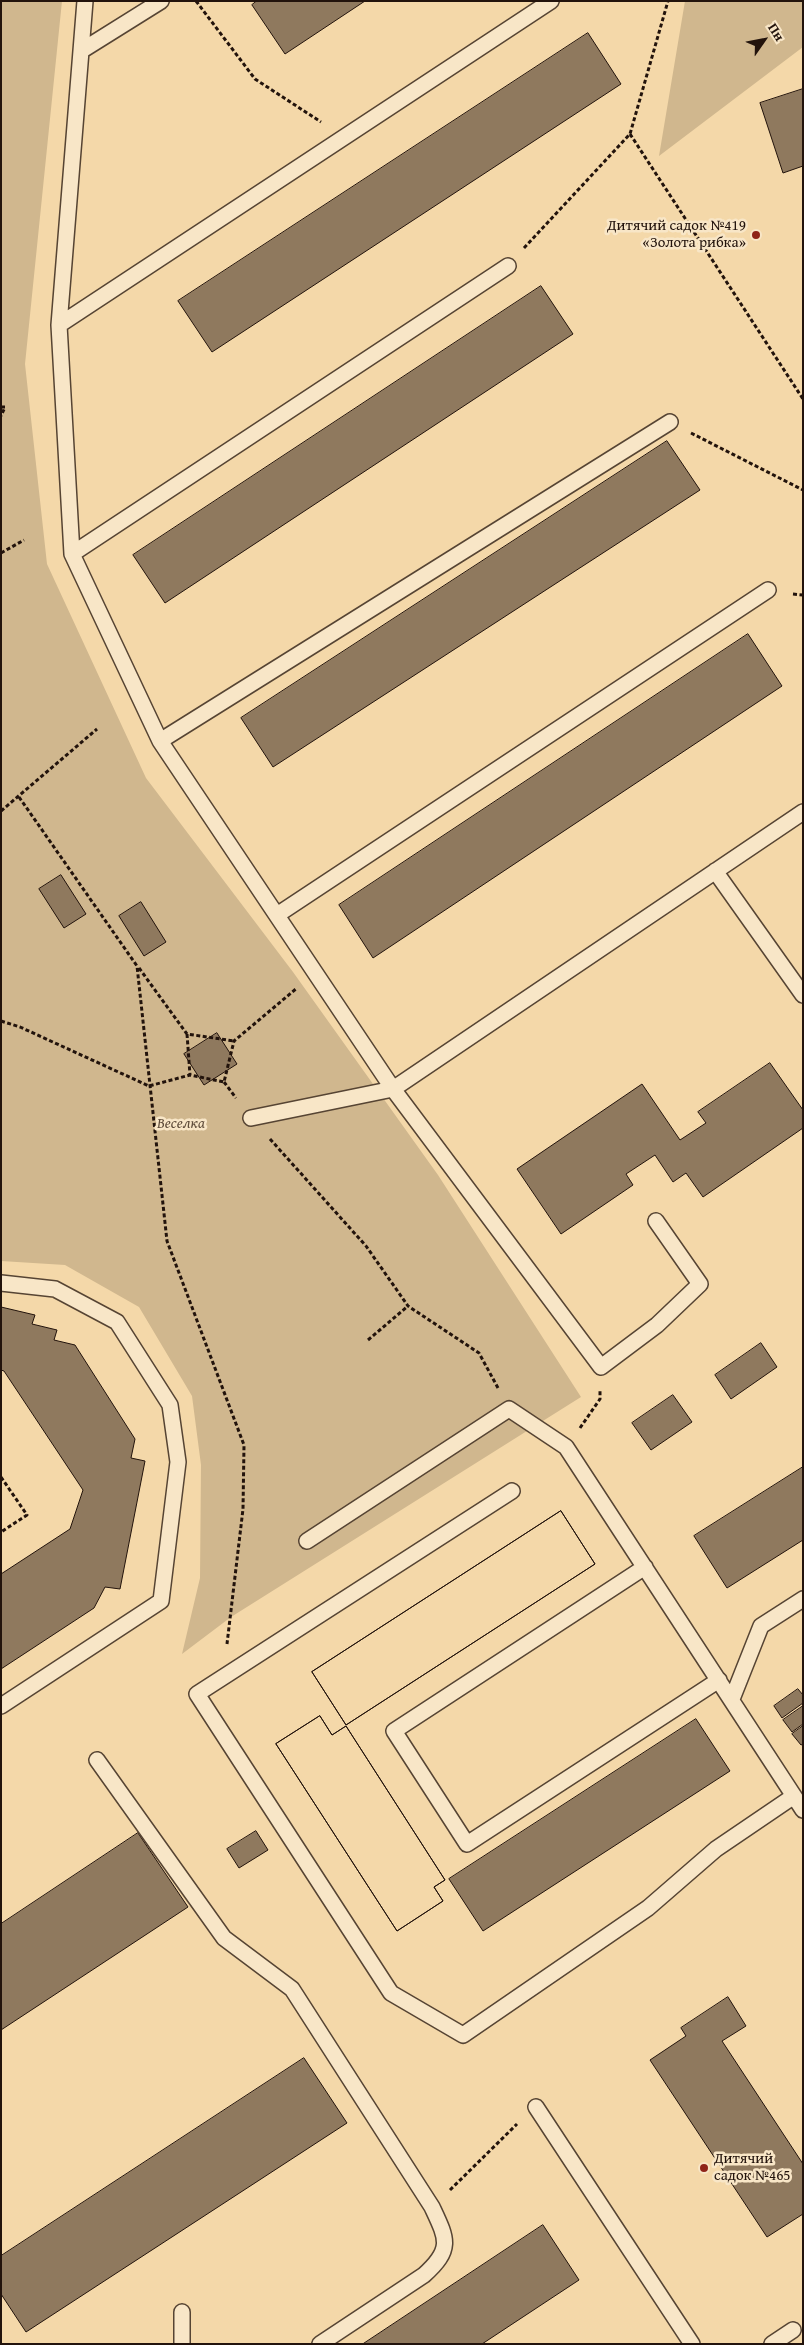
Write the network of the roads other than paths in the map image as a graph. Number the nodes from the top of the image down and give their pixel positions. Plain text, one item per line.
1 (85, 1) edge
2 (162, 1) edge
3 (550, 1) edge
4 (81, 51) junction
5 (508, 266) road end
6 (59, 325) junction
7 (670, 422) road end
8 (72, 554) junction
9 (768, 590) dead end
10 (160, 741) junction
11 (803, 812) edge
12 (715, 871) junction
13 (277, 915) junction
14 (803, 995) edge
15 (393, 1089) junction
16 (251, 1118) road end
17 (656, 1221) dead end
18 (1, 1283) edge
19 (512, 1491) dead end
20 (307, 1541) dead end
21 (645, 1567) junction
22 (803, 1599) edge
23 (719, 1680) junction
24 (732, 1699) junction
25 (1, 1706) edge
26 (97, 1760) dead end
27 (794, 1796) junction
28 (803, 1810) edge
29 (536, 2106) road end
30 (182, 2312) dead end
31 (793, 2330) dead end
32 (182, 2344) edge
33 (320, 2344) edge
34 (692, 2344) edge
35 (772, 2344) edge

1 - 4 lane
2 - 4 lane
3 - 6 lane
4 - 6 lane
5 - 8 lane
6 - 8 lane
7 - 10 lane
8 - 10 lane
9 - 13 lane
10 - 13 lane
11 - 12 lane
12 - 14 lane
12 - 15 lane
13 - 15 lane
15 - 16 lane
15 - 17 lane
18 - 25 lane
19 - 27 lane
20 - 21 lane
21 - 23 lane
21 - 23 lane
22 - 24 lane
23 - 24 lane
24 - 27 lane
26 - 33 lane
27 - 28 lane
29 - 34 lane
30 - 32 lane
31 - 35 lane

